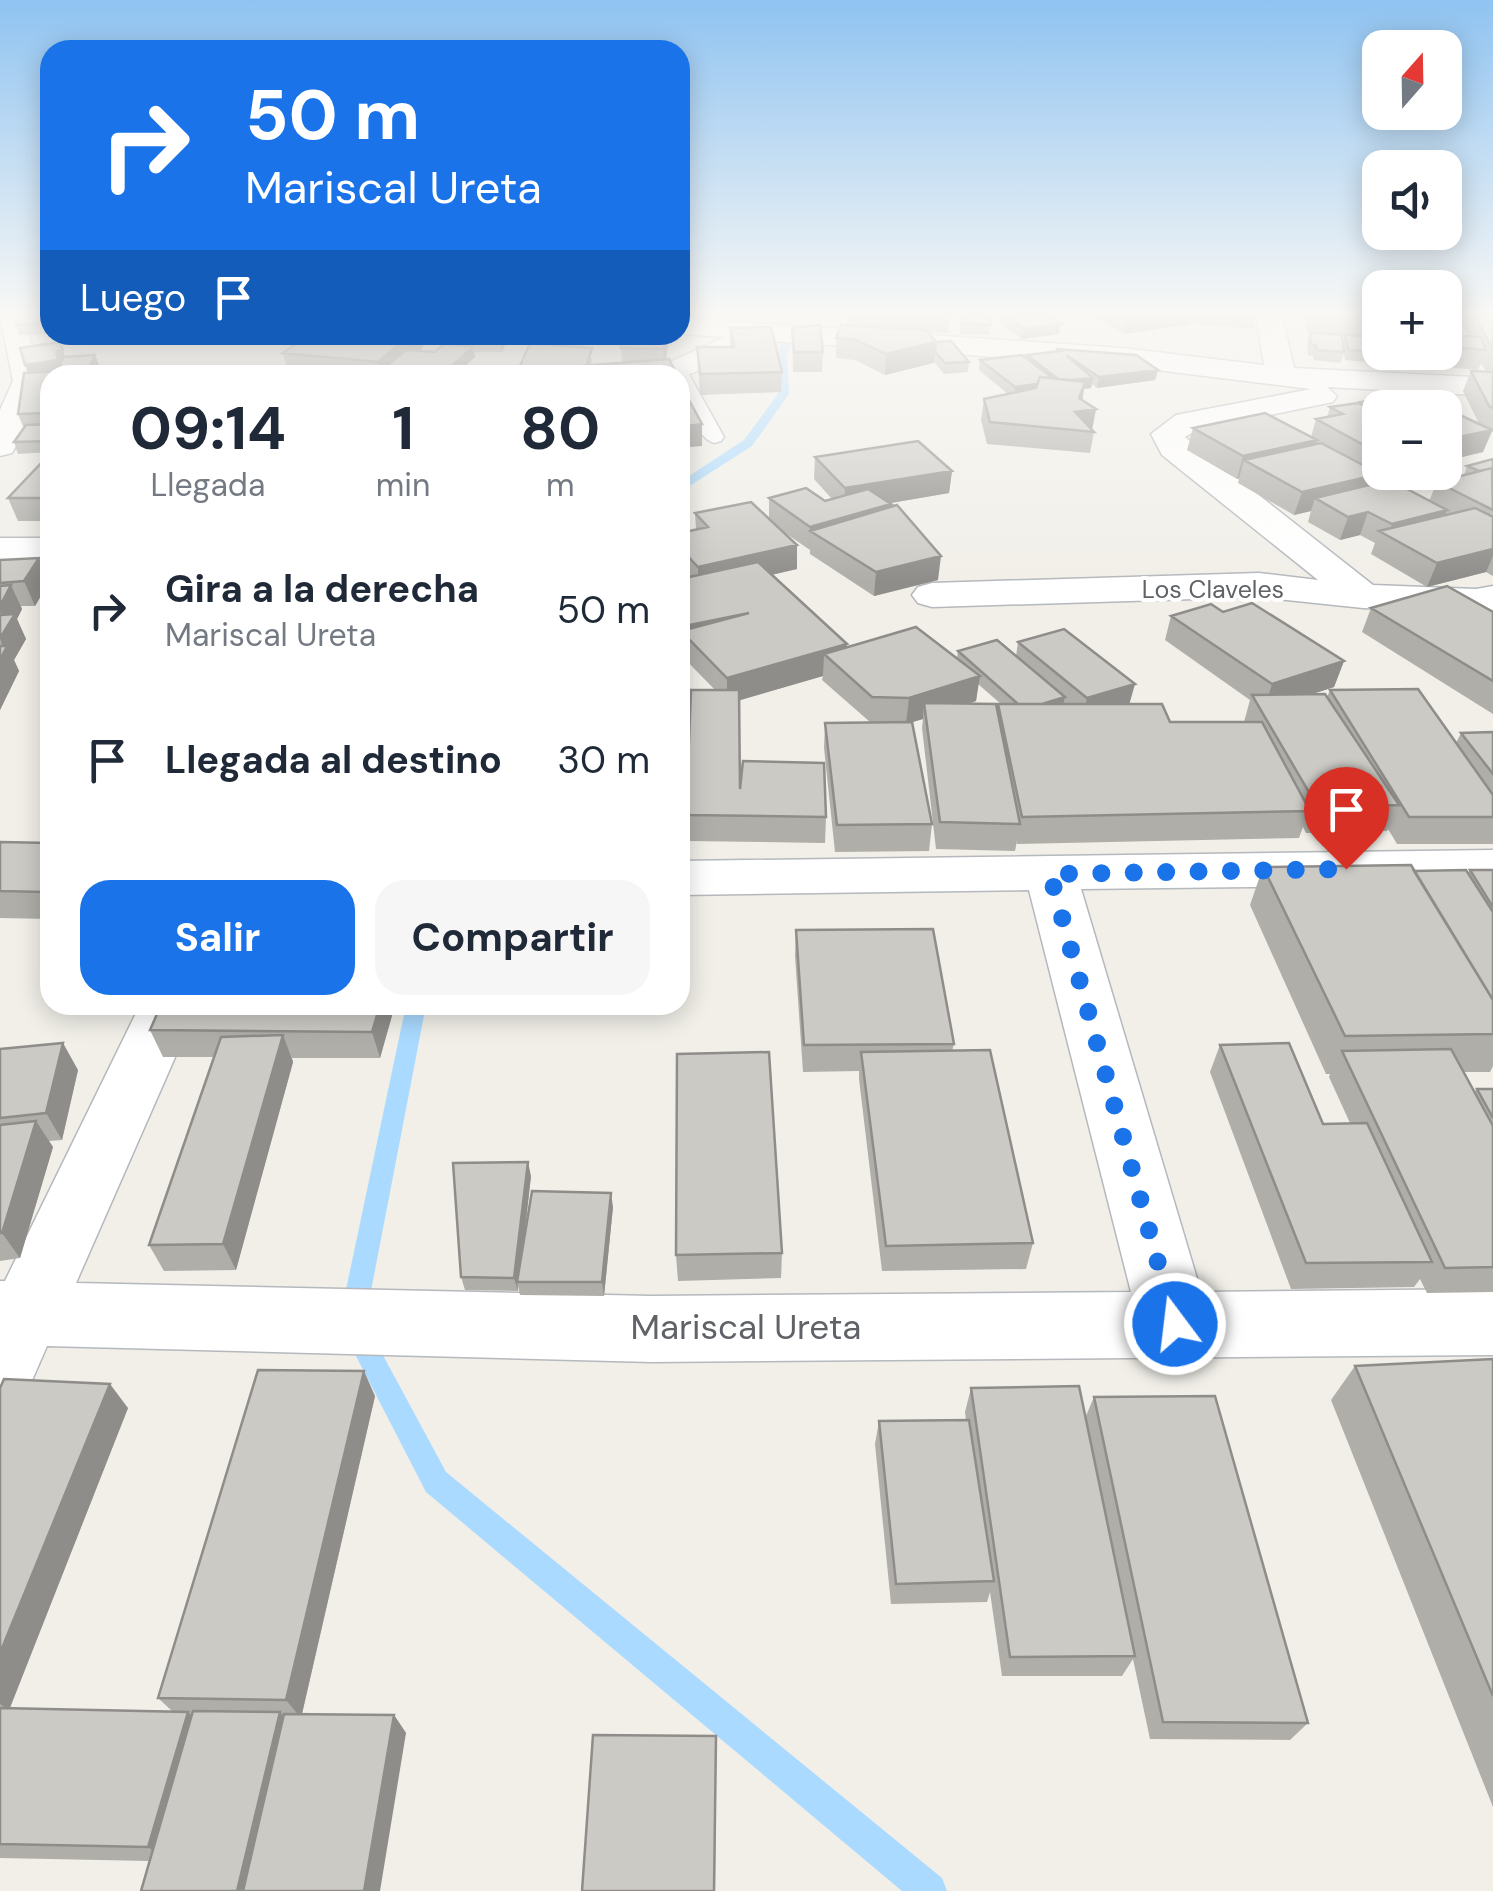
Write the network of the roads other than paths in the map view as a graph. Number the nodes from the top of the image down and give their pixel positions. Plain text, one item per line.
1 (17, 404) edge
2 (690, 404) edge
3 (1279, 404) edge
4 (714, 436) dead end
5 (0, 446) edge
6 (0, 549) edge
7 (40, 549) edge
8 (932, 595) dead end
9 (1363, 596) junction
10 (1493, 598) edge
11 (1493, 867) edge
12 (1050, 874) junction
13 (690, 878) edge
14 (164, 1015) edge
15 (1493, 1322) edge
16 (1175, 1324) junction
17 (9, 1332) edge

1 - 5 street
2 - 4 lane
3 - 9 street
6 - 7 street
8 - 9 street, Los Claveles
9 - 10 street, Los Claveles
11 - 12 street
12 - 13 street
12 - 16 street
14 - 17 street
15 - 16 street, Mariscal Ureta
16 - 17 street, Mariscal Ureta

